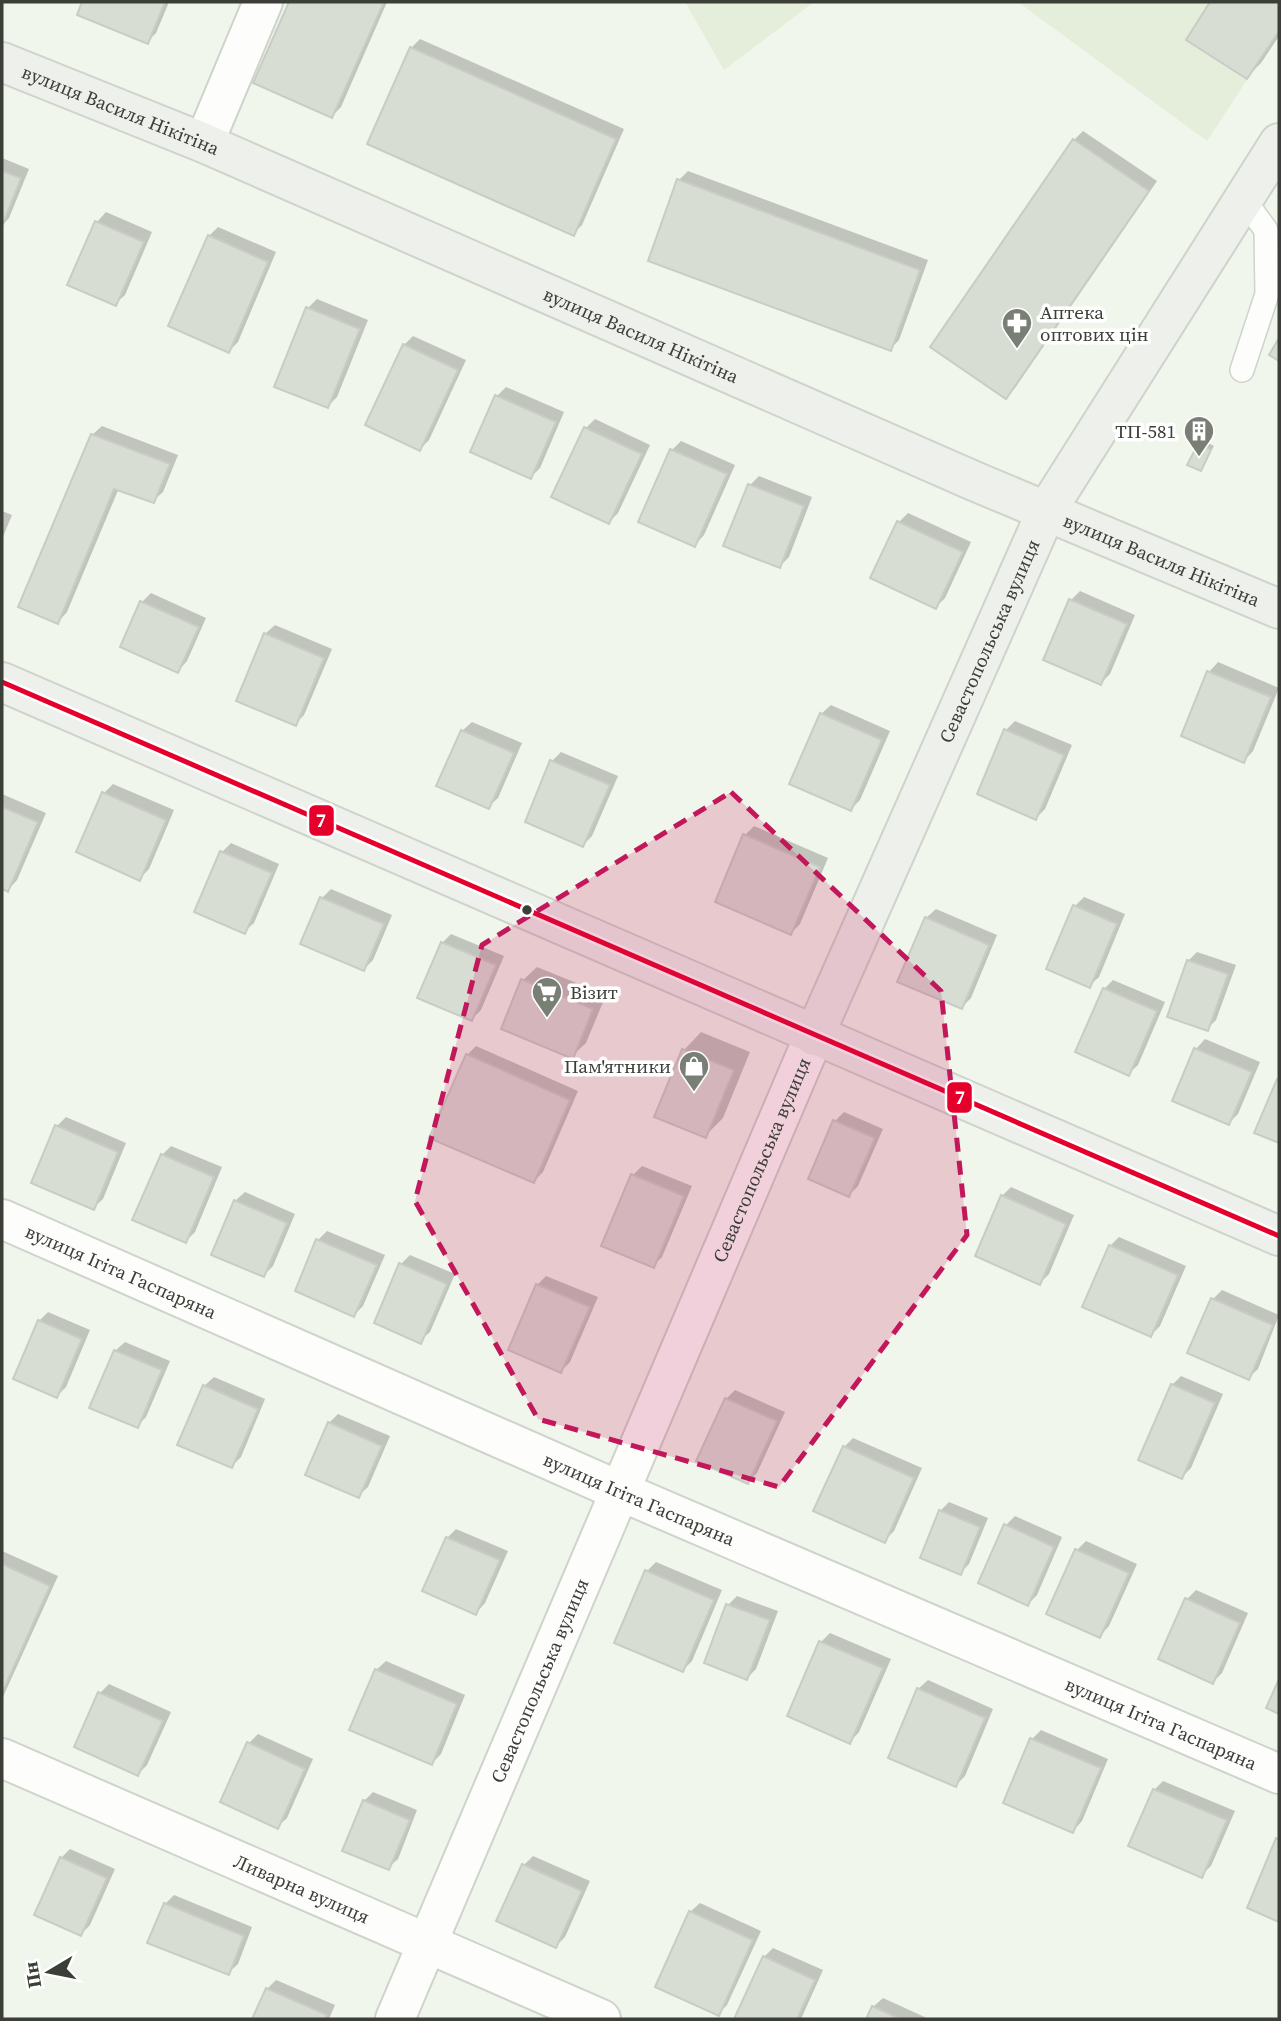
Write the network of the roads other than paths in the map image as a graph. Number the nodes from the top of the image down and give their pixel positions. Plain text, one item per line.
1 (263, 2) edge
2 (2, 62) edge
3 (1279, 143) edge
4 (204, 144) junction
5 (1244, 200) junction
6 (1242, 370) dead end
7 (1047, 510) junction
8 (1279, 609) edge
9 (2, 682) edge
10 (814, 1035) junction
11 (2, 1219) edge
12 (1279, 1236) edge
13 (622, 1492) junction
14 (2, 1758) edge
15 (1279, 1774) edge
16 (427, 1943) junction
17 (395, 2019) edge
18 (601, 2019) edge

1 - 4 street
2 - 4 street, вулиця Василя Нікітіна
3 - 5 street, Севастопольська вулиця
4 - 7 street, вулиця Василя Нікітіна
5 - 6 lane
5 - 7 street, Севастопольська вулиця
7 - 8 street, вулиця Василя Нікітіна
7 - 10 street, Севастопольська вулиця
9 - 10 street
10 - 12 street
10 - 13 street, Севастопольська вулиця
11 - 13 street, вулиця Ігіта Гаспаряна
13 - 15 street, вулиця Ігіта Гаспаряна
13 - 16 street, Севастопольська вулиця
14 - 16 street, Ливарна вулиця
16 - 17 street, Севастопольська вулиця
16 - 18 street, Ливарна вулиця

